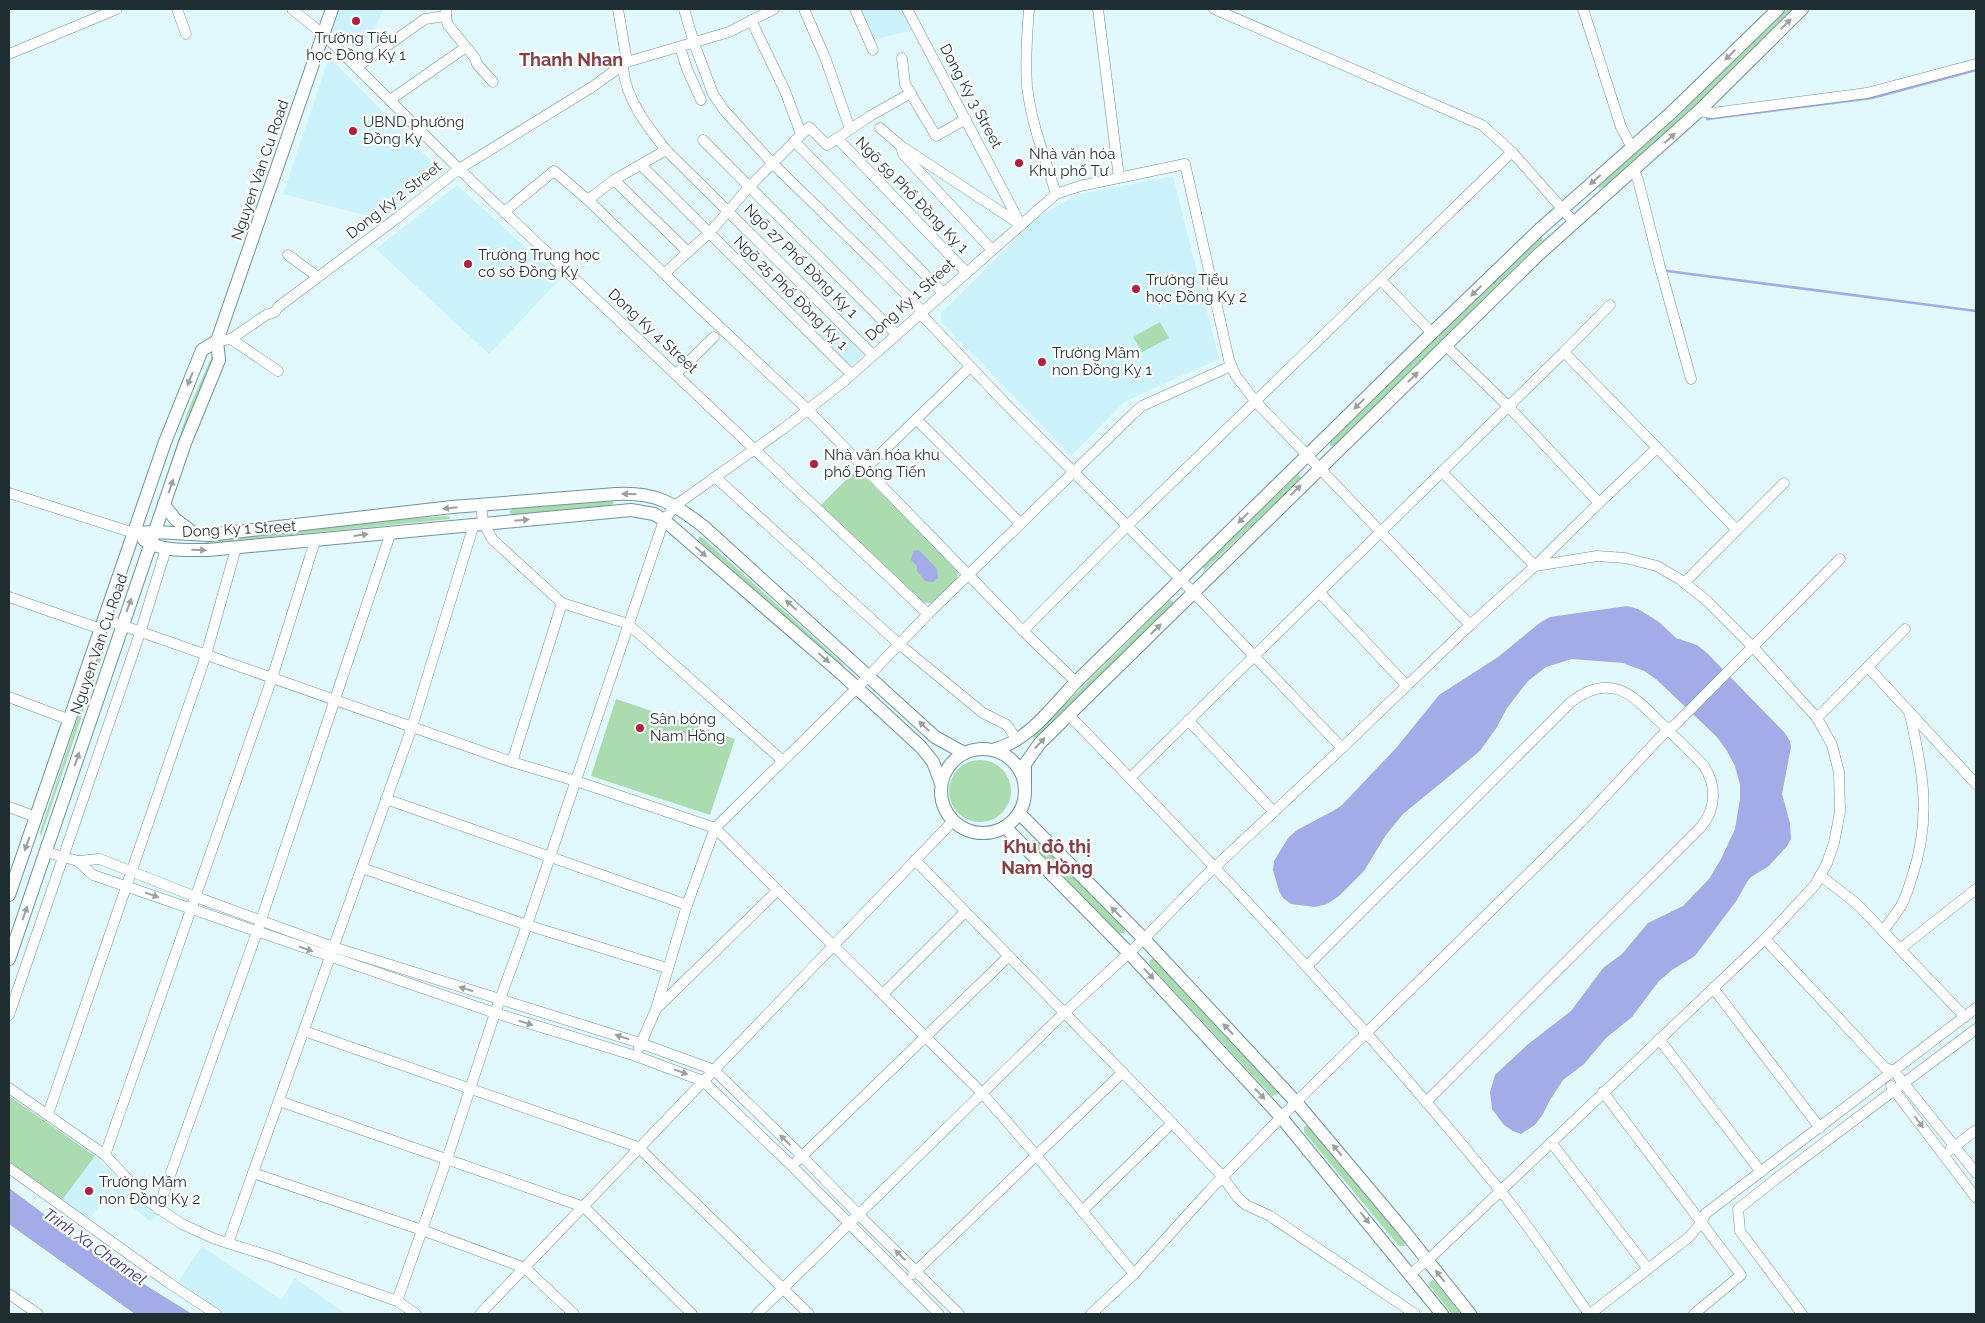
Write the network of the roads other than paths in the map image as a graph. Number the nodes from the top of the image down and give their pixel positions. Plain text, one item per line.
1 (117, 9) edge
2 (177, 9) edge
3 (292, 9) edge
4 (332, 9) edge
5 (618, 9) edge
6 (684, 9) edge
7 (774, 9) edge
8 (804, 9) edge
9 (856, 9) edge
10 (907, 9) edge
11 (1029, 9) edge
12 (1098, 9) edge
13 (1214, 9) edge
14 (1583, 9) edge
15 (1778, 9) edge
16 (1802, 9) edge
17 (446, 12) edge
18 (752, 20) junction
19 (186, 34) dead end
20 (324, 34) junction
21 (694, 43) junction
22 (466, 47) junction
23 (680, 47) junction
24 (873, 50) dead end
25 (9, 54) edge
26 (902, 58) dead end
27 (625, 64) junction
28 (1976, 64) edge
29 (357, 68) junction
30 (493, 82) dead end
31 (910, 93) junction
32 (390, 100) junction
33 (701, 100) dead end
34 (1699, 111) junction
35 (966, 118) junction
36 (880, 128) dead end
37 (850, 129) junction
38 (797, 138) junction
39 (837, 138) junction
40 (703, 140) dead end
41 (901, 146) junction
42 (1632, 148) junction
43 (666, 150) junction
44 (1512, 152) junction
45 (772, 163) junction
46 (641, 165) junction
47 (459, 169) junction
48 (1634, 170) junction
49 (1118, 178) junction
50 (614, 180) junction
51 (748, 187) junction
52 (1056, 194) junction
53 (588, 200) junction
54 (728, 209) junction
55 (1563, 209) junction
56 (504, 212) junction
57 (1574, 222) junction
58 (1021, 225) junction
59 (710, 232) junction
60 (992, 250) junction
61 (688, 252) junction
62 (288, 255) dead end
63 (966, 272) junction
64 (664, 274) junction
65 (318, 277) junction
66 (1381, 280) junction
67 (943, 293) junction
68 (1610, 306) dead end
69 (921, 312) junction
70 (1432, 333) junction
71 (896, 334) junction
72 (714, 337) dead end
73 (232, 339) junction
74 (217, 341) junction
75 (1444, 345) junction
76 (1564, 352) junction
77 (873, 355) junction
78 (1232, 366) junction
79 (970, 367) junction
80 (278, 371) dead end
81 (676, 374) junction
82 (851, 374) junction
83 (1691, 379) dead end
84 (1256, 402) junction
85 (1508, 406) junction
86 (808, 410) junction
87 (917, 420) junction
88 (1657, 448) junction
89 (754, 450) junction
90 (1306, 455) junction
91 (866, 468) junction
92 (1319, 468) junction
93 (1074, 470) junction
94 (1442, 472) junction
95 (715, 477) junction
96 (1784, 483) dead end
97 (9, 493) edge
98 (1599, 503) junction
99 (481, 504) junction
100 (164, 505) junction
101 (676, 506) junction
102 (664, 520) junction
103 (1020, 523) junction
104 (479, 524) junction
105 (1128, 525) junction
106 (1737, 530) junction
107 (392, 532) junction
108 (1380, 532) junction
109 (134, 533) junction
110 (194, 534) junction
111 (153, 538) junction
112 (315, 541) junction
113 (236, 548) junction
114 (1553, 548) junction
115 (166, 549) junction
116 (1840, 559) dead end
117 (1561, 562) junction
118 (1535, 566) junction
119 (969, 575) junction
120 (1182, 580) junction
121 (1684, 583) junction
122 (1193, 592) junction
123 (1319, 592) junction
124 (9, 597) edge
125 (562, 603) junction
126 (928, 614) junction
127 (103, 624) junction
128 (628, 624) junction
129 (1470, 625) junction
130 (122, 626) junction
131 (1905, 628) dead end
132 (1024, 631) junction
133 (140, 633) junction
134 (899, 644) junction
135 (1753, 647) junction
136 (206, 655) junction
137 (1255, 655) junction
138 (1868, 667) junction
139 (868, 675) junction
140 (272, 678) junction
141 (1076, 682) junction
142 (1407, 686) junction
143 (857, 688) junction
144 (9, 697) edge
145 (336, 701) junction
146 (1909, 711) junction
147 (1069, 715) junction
148 (1817, 718) junction
149 (70, 720) junction
150 (1188, 720) junction
151 (412, 727) junction
152 (1667, 730) junction
153 (1017, 740) junction
154 (1342, 748) junction
155 (992, 750) junction
156 (964, 753) junction
157 (782, 760) junction
158 (512, 762) junction
159 (1130, 778) junction
160 (576, 781) junction
161 (941, 783) junction
162 (1976, 784) edge
163 (1024, 786) junction
164 (386, 799) junction
165 (9, 807) edge
166 (1274, 812) junction
167 (1019, 813) junction
168 (36, 817) junction
169 (953, 821) junction
170 (1005, 827) junction
171 (715, 828) junction
172 (46, 852) junction
173 (64, 856) junction
174 (551, 856) junction
175 (915, 860) junction
176 (78, 861) junction
177 (1216, 867) junction
178 (362, 868) junction
179 (131, 872) junction
180 (1821, 876) junction
181 (126, 886) junction
182 (1976, 889) edge
183 (777, 891) junction
184 (9, 895) edge
185 (196, 897) junction
186 (687, 905) junction
187 (191, 909) junction
188 (965, 912) junction
189 (260, 920) junction
190 (527, 925) junction
191 (1883, 931) junction
192 (257, 932) junction
193 (1144, 939) junction
194 (1765, 939) junction
195 (833, 944) junction
196 (1900, 949) junction
197 (331, 952) junction
198 (1129, 953) junction
199 (1009, 956) junction
200 (9, 959) edge
201 (1307, 966) junction
202 (667, 968) junction
203 (1713, 988) junction
204 (883, 994) junction
205 (500, 1000) junction
206 (1976, 1008) edge
207 (656, 1009) junction
208 (1065, 1012) junction
209 (495, 1013) junction
210 (9, 1014) edge
211 (1965, 1017) junction
212 (1976, 1029) edge
213 (304, 1031) junction
214 (1366, 1032) junction
215 (925, 1036) junction
216 (1659, 1039) junction
217 (640, 1043) junction
218 (636, 1056) junction
219 (714, 1070) junction
220 (1123, 1072) junction
221 (1893, 1078) junction
222 (703, 1081) junction
223 (9, 1088) edge
224 (470, 1089) junction
225 (1603, 1092) junction
226 (982, 1093) junction
227 (278, 1101) junction
228 (1296, 1102) junction
229 (1426, 1102) junction
230 (48, 1114) junction
231 (1281, 1117) junction
232 (1172, 1123) junction
233 (1820, 1128) junction
234 (1976, 1130) edge
235 (1551, 1142) junction
236 (1955, 1146) junction
237 (638, 1147) junction
238 (1943, 1154) junction
239 (105, 1155) junction
240 (1036, 1155) junction
241 (802, 1156) junction
242 (446, 1159) junction
243 (792, 1166) junction
244 (9, 1168) edge
245 (1761, 1172) junction
246 (253, 1173) junction
247 (1976, 1173) edge
248 (1222, 1176) junction
249 (1500, 1190) junction
250 (1976, 1198) edge
251 (584, 1207) junction
252 (158, 1209) junction
253 (1082, 1211) junction
254 (858, 1214) junction
255 (1702, 1222) junction
256 (848, 1223) junction
257 (422, 1230) junction
258 (228, 1243) junction
259 (1428, 1260) junction
260 (525, 1268) junction
261 (1648, 1269) junction
262 (916, 1271) junction
263 (1134, 1274) junction
264 (1410, 1274) junction
265 (906, 1281) junction
266 (783, 1288) junction
267 (9, 1294) edge
268 (397, 1301) junction
269 (38, 1314) edge
270 (216, 1314) edge
271 (416, 1314) edge
272 (480, 1314) edge
273 (574, 1314) edge
274 (692, 1314) edge
275 (757, 1314) edge
276 (809, 1314) edge
277 (939, 1314) edge
278 (959, 1314) edge
279 (1091, 1314) edge
280 (1415, 1314) edge
281 (1442, 1314) edge
282 (1470, 1314) edge
283 (1590, 1314) edge
284 (1694, 1314) edge
285 (1802, 1314) edge

1 - 25 street
2 - 19 street
3 - 20 street, Dong Ky 4 Street
4 - 20 main road, Nguyen Van Cu Road
5 - 27 street, Ngõ 27 Phố Đồng Kỵ 1
6 - 21 street
7 - 18 street, Dong Ky 2 Street
8 - 37 street
9 - 24 street
10 - 35 street, Dong Ky 3 Street
11 - 52 street
12 - 49 street
13 - 44 street
14 - 42 street
15 -> 42 main road
34 -> 16 main road
17 - 22 street
17 - 29 street
18 - 21 street, Dong Ky 2 Street
18 - 38 street
20 - 29 street, Dong Ky 4 Street
20 - 74 main road, Nguyen Van Cu Road
21 - 23 street, Dong Ky 2 Street
21 - 45 street
22 - 30 street
22 - 32 street
23 - 27 street, Dong Ky 2 Street
23 - 33 street
26 - 31 street
27 - 43 street, Ngõ 27 Phố Đồng Kỵ 1
27 - 47 street, Dong Ky 2 Street
28 - 34 street
29 - 32 street, Dong Ky 4 Street
31 - 35 street
31 - 37 street
32 - 47 street, Dong Ky 4 Street
48 -> 34 main road
35 - 58 street, Dong Ky 3 Street
36 - 41 street
37 - 39 street
38 - 39 street
38 - 45 street
38 - 67 street
39 - 63 street, Ngõ 59 Phố Đồng Kỵ 1
40 - 51 street
41 - 58 street
41 - 60 street
42 -> 55 main road
43 - 46 street
43 - 54 street, Ngõ 27 Phố Đồng Kỵ 1
44 - 55 street
44 - 66 street
45 - 51 street
45 - 69 street
46 - 50 street
46 - 59 street, Ngõ 25 Phố Đồng Kỵ 1
47 - 56 street, Dong Ky 4 Street
47 - 65 street, Dong Ky 2 Street
48 - 57 main road
48 - 83 street
49 - 52 street, Dong Ky 1 Street
49 - 78 street, Dong Ky 1 Street
50 - 53 street
50 - 61 street
51 - 54 street
51 - 71 street
52 - 58 street, Dong Ky 1 Street
53 - 56 street
53 - 64 street
54 - 59 street
54 - 77 street, Ngõ 27 Phố Đồng Kỵ 1
55 - 57 street
55 -> 70 main road
56 - 81 street, Dong Ky 4 Street
57 - 75 main road
58 - 60 street, Dong Ky 1 Street
59 - 61 street
59 - 82 street, Ngõ 25 Phố Đồng Kỵ 1
60 - 63 street, Dong Ky 1 Street
61 - 64 street
62 - 65 street
63 - 67 street, Dong Ky 1 Street
64 - 86 street
65 - 73 street, Dong Ky 2 Street
66 - 70 street
66 - 84 street
67 - 69 street, Dong Ky 1 Street
68 - 76 street
69 - 71 street, Dong Ky 1 Street
69 - 79 street
70 -> 90 main road
71 - 77 street, Dong Ky 1 Street
72 - 81 street
73 - 74 street, Dong Ky 2 Street
73 - 80 street
100 -> 74 main road, Nguyen Van Cu Road
74 -> 109 main road, Nguyen Van Cu Road
75 - 85 street
92 -> 75 main road
76 - 85 street
76 - 88 street
77 - 82 street, Dong Ky 1 Street
78 - 84 street
78 - 93 street
79 - 87 street
79 - 93 street
81 - 89 street, Dong Ky 4 Street
82 - 86 street, Dong Ky 1 Street
84 - 90 street
84 - 105 street
85 - 94 street
85 - 98 street
86 - 89 street, Dong Ky 1 Street
86 - 91 street
87 - 91 street
87 - 103 street
88 - 98 street
88 - 106 street
89 - 95 street, Dong Ky 1 Street
89 - 126 street, Dong Ky 4 Street
90 - 92 street
90 -> 120 main road
91 - 119 street
92 - 108 street
122 -> 92 main road
93 - 103 street
93 - 105 street
94 - 108 street
94 - 118 street
95 - 101 street, Dong Ky 1 Street
95 - 134 street
96 - 106 street
97 - 109 street
98 - 114 street
101 -> 99 main road, Dong Ky 1 Street
99 - 104 street
99 -> 110 main road, Dong Ky 1 Street
100 - 110 main road
100 - 111 main road, Nguyen Van Cu Road
101 - 102 street, Dong Ky 1 Street
139 -> 101 main road
104 -> 102 main road, Dong Ky 1 Street
102 - 128 street
102 -> 143 main road
103 - 119 street
104 - 107 main road, Dong Ky 1 Street
104 - 125 street
104 - 151 street
105 - 120 street
105 - 132 street
106 - 121 street
112 -> 107 main road, Dong Ky 1 Street
107 - 145 street
108 - 123 street
108 - 129 street
109 - 111 main road, Dong Ky 1 Street
109 - 127 main road, Nguyen Van Cu Road
110 - 111 main road, Dong Ky 1 Street
111 - 115 main road, Dong Ky 1 Street
130 -> 111 main road, Nguyen Van Cu Road
112 - 113 main road, Dong Ky 1 Street
112 - 140 street
115 -> 113 main road, Dong Ky 1 Street
113 - 136 street
114 - 117 street
114 - 118 street
115 - 133 street
116 - 135 street
117 - 118 street
117 - 121 street
118 - 129 street
119 - 126 street
119 - 132 street
120 - 122 street
120 - 141 main road
121 - 135 street
122 - 137 street
147 -> 122 main road
123 - 137 street
123 - 142 street
124 - 127 street
125 - 128 street
125 - 158 street
126 - 134 street
127 - 130 street
127 - 149 main road, Nguyen Van Cu Road
128 - 157 street
128 - 160 street
129 - 142 street
130 - 133 street
172 -> 130 main road, Nguyen Van Cu Road
131 - 138 street
132 - 141 street
133 - 136 street
133 - 173 street
134 - 139 street
134 - 153 street
135 - 148 street
135 - 152 street
136 - 140 street
136 - 179 street
137 - 150 street
137 - 154 street
138 - 146 street
138 - 148 street
139 - 143 street
156 -> 139 main road
140 - 145 street
140 - 185 street
141 - 153 main road
142 - 154 street
143 - 157 street
143 - 161 main road
144 - 149 street
145 - 151 street
145 - 189 street
146 - 162 street
146 - 191 street
147 - 159 street
163 -> 147 main road
148 - 180 street
149 - 168 main road, Nguyen Van Cu Road
150 - 159 street
150 - 166 street
151 - 158 street
151 - 164 street
152 - 201 street
152 - 214 street
152 - 229 street
153 - 155 main road
154 - 166 street
155 - 156 main road
155 - 163 main road
156 - 161 main road
157 - 171 street
158 - 160 street
159 - 177 street
160 - 171 street
160 - 174 street
161 - 169 main road
163 - 167 main road
164 - 174 street
164 - 178 street
165 - 168 street
166 - 177 street
167 - 170 main road
193 -> 167 main road
168 -> 184 main road, Nguyen Van Cu Road
169 - 170 main road
169 - 175 street
170 - 198 main road
171 - 183 street
171 - 186 street
172 - 173 street
200 -> 172 main road, Nguyen Van Cu Road
173 - 176 street
173 - 210 street
174 - 186 street
174 - 190 street
175 - 188 street
175 - 195 street
176 - 179 street
176 - 181 street
177 - 193 street
177 - 201 street
178 - 190 street
178 - 197 street
179 - 181 street
179 - 185 street
180 - 191 street
180 - 194 street
181 -> 187 street
181 - 230 street
182 - 196 street
183 - 195 street
183 - 207 street
185 - 187 street
185 - 189 street
186 - 202 street
187 - 192 street
187 - 239 street
188 - 199 street
188 - 204 street
189 - 192 street
189 - 197 street
190 - 202 street
190 - 205 street
191 - 196 street
192 -> 197 street
192 - 252 street
193 - 198 street
228 -> 193 main road
194 - 203 street
194 - 221 street
195 - 204 street
195 - 219 street
196 - 211 street
205 -> 197 street
197 - 209 street
197 - 213 street
198 - 208 street
198 -> 231 main road
199 - 208 street
199 - 215 street
201 - 214 street
202 - 207 street
203 - 216 street
203 - 233 street
204 - 215 street
205 - 209 street
217 -> 205 street
206 - 211 street
207 - 217 street
208 - 220 street
208 - 226 street
209 -> 218 street
209 - 224 street
211 - 221 street
212 - 221 street
213 - 224 street
213 - 227 street
214 - 228 street
214 - 229 street
215 - 226 street
215 - 241 street
216 - 225 street
216 - 245 street
217 - 218 street
217 - 219 street
218 -> 222 street
219 - 222 street
241 -> 219 street
220 - 232 street
220 - 240 street
221 - 233 street
221 - 236 street
221 -> 238 street
221 - 285 street
222 - 237 street
222 - 243 street
223 - 230 street
224 - 237 street
224 - 242 street
225 - 235 street
225 - 255 street
226 - 240 street
226 - 254 street
227 - 242 street
227 - 246 street
228 - 231 street
259 -> 228 main road
229 - 249 street
230 - 239 street
231 - 248 street
231 -> 264 main road
232 - 248 street
232 - 253 street
233 - 245 street
234 - 236 street
235 - 249 street
235 - 261 street
236 - 238 street
236 - 247 street
237 - 251 street
237 - 266 street
238 - 250 street
239 - 252 street
240 - 253 street
240 - 262 street
241 - 243 street
241 - 254 street
242 - 251 street
242 - 257 street
243 - 256 street
244 - 270 street
245 - 255 street
246 - 257 street
246 - 258 street
248 - 263 street
248 - 280 street
249 - 259 street
249 - 283 street
251 - 260 street
251 - 274 street
252 - 258 street
253 - 263 street
254 - 256 street
262 -> 254 street
255 - 261 street
255 - 284 street
256 - 265 street
256 - 266 street
257 - 260 street
257 - 268 street
258 - 268 street
259 - 264 street
282 -> 259 main road
260 - 272 street
260 - 273 street
261 - 283 street
262 - 265 street
262 - 278 street
263 - 279 street
264 - 281 main road
265 - 277 street
266 - 275 street
266 - 276 street
267 - 269 street
268 - 271 street

